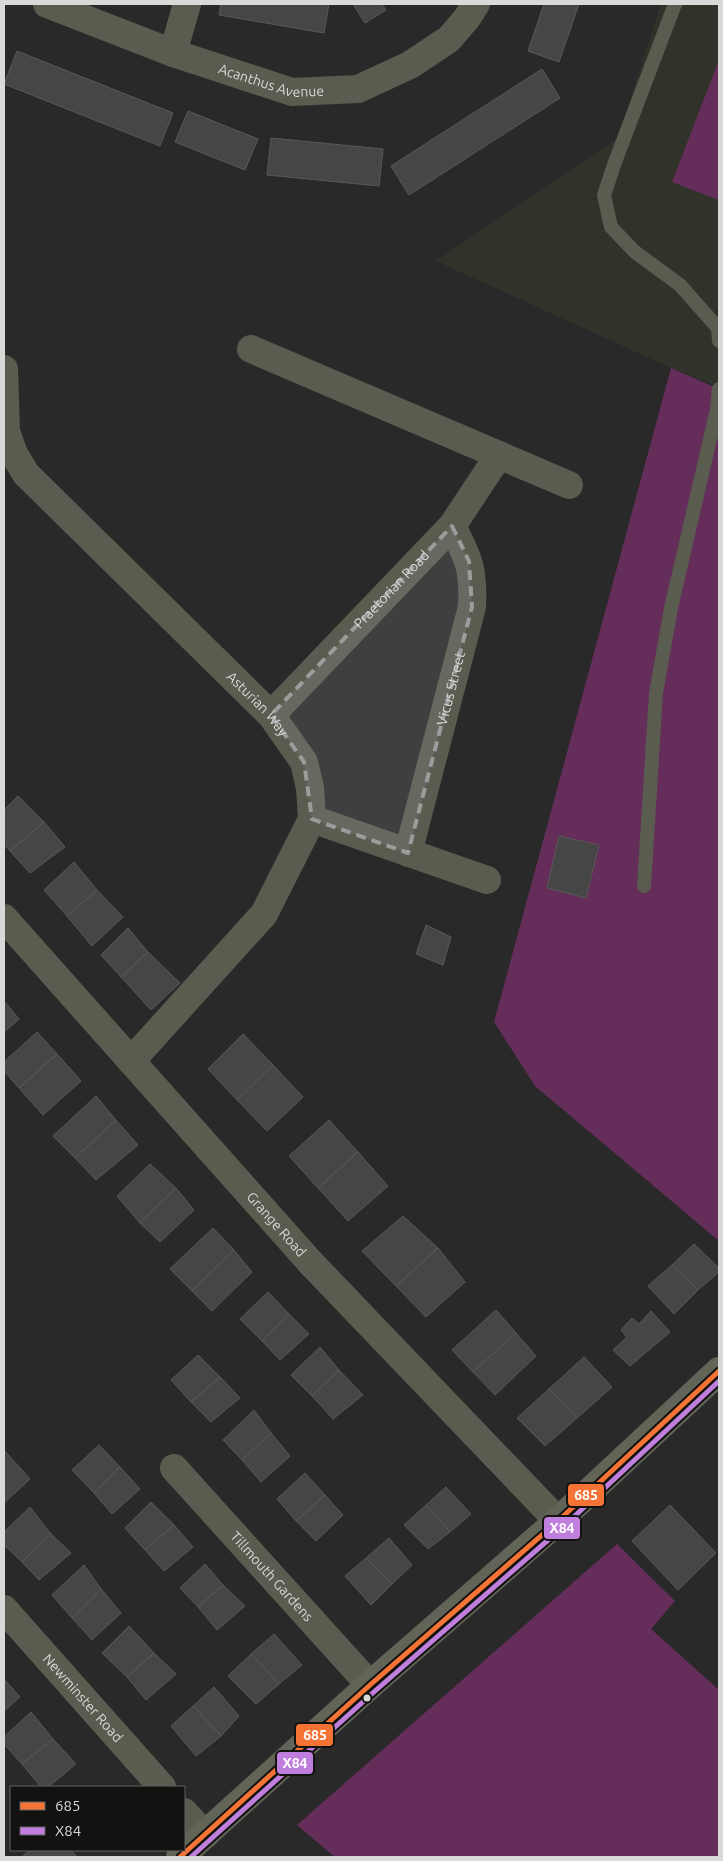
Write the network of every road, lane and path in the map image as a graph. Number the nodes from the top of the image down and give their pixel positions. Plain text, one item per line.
1 (47, 4) edge
2 (186, 4) edge
3 (476, 4) edge
4 (675, 4) edge
5 (173, 53) junction
6 (719, 340) edge
7 (251, 349) dead end
8 (4, 369) edge
9 (719, 389) edge
10 (499, 455) junction
11 (569, 485) dead end
12 (452, 526) junction
13 (271, 715) junction
14 (312, 819) junction
15 (408, 853) junction
16 (487, 880) dead end
17 (644, 886) dead end
18 (4, 918) edge
19 (131, 1061) junction
20 (719, 1371) edge
21 (174, 1468) dead end
22 (558, 1521) junction
23 (4, 1610) edge
24 (370, 1685) junction
25 (161, 1786) edge
26 (185, 1813) edge
27 (204, 1835) junction
28 (180, 1857) edge

1 - 5 street, Acanthus Avenue
2 - 5 street
3 - 5 street, Acanthus Avenue
4 - 6 lane
7 - 10 street
8 - 13 street, Asturian Way
9 - 17 lane
10 - 11 street
10 - 12 street, Praetorian Road
12 - 13 street, Praetorian Road
12 - 15 street, Vicus Street
13 - 14 street, Asturian Way
14 - 15 street
14 - 19 street
15 - 16 street
18 - 19 street, Grange Road
19 - 22 street, Grange Road
20 - 22 main road
21 - 24 street, Tillmouth Gardens
22 - 24 main road
23 - 25 street, Newminster Road
24 - 27 main road
26 - 27 street
27 - 28 main road

